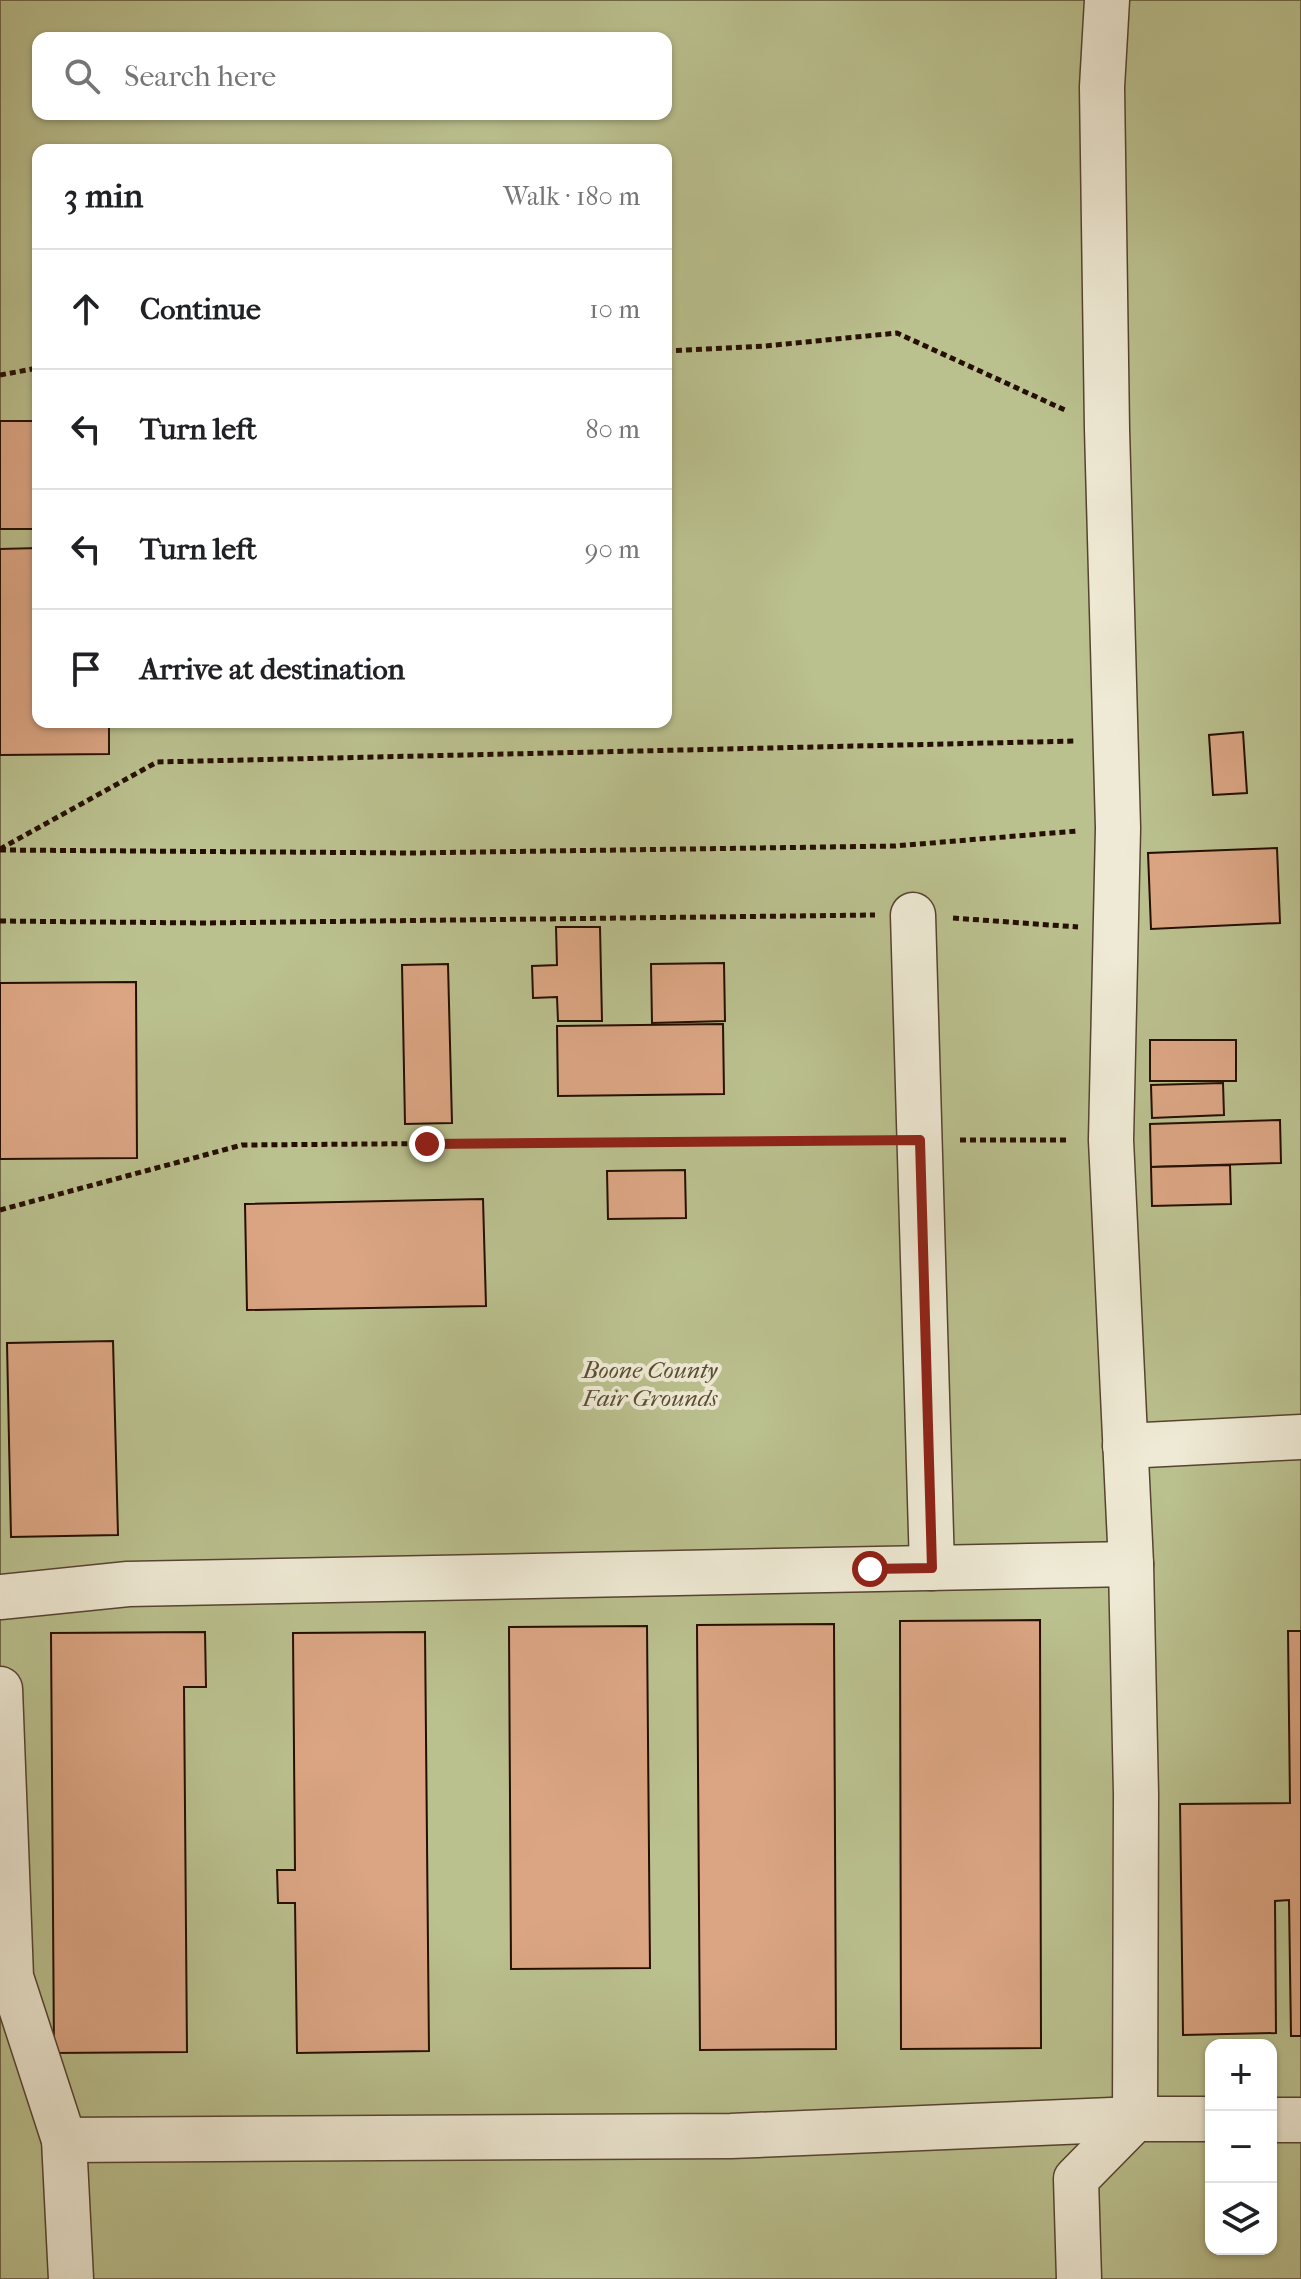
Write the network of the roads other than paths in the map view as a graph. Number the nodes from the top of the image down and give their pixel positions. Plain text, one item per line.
1 (1107, 0) edge
2 (913, 915) road end
3 (1301, 1437) edge
4 (1125, 1446) junction
5 (1131, 1564) junction
6 (932, 1568) junction
7 (0, 1597) edge
8 (0, 1689) edge
9 (1135, 2119) junction
10 (1205, 2119) edge
11 (1277, 2120) edge
12 (1301, 2120) edge
13 (64, 2140) junction
14 (71, 2279) edge
15 (1079, 2279) edge

1 - 4 lane
2 - 6 lane
3 - 4 lane
4 - 5 lane
5 - 6 lane
5 - 9 lane
6 - 7 lane
8 - 13 lane
9 - 10 lane
9 - 13 lane
9 - 15 lane
11 - 12 lane
13 - 14 lane

